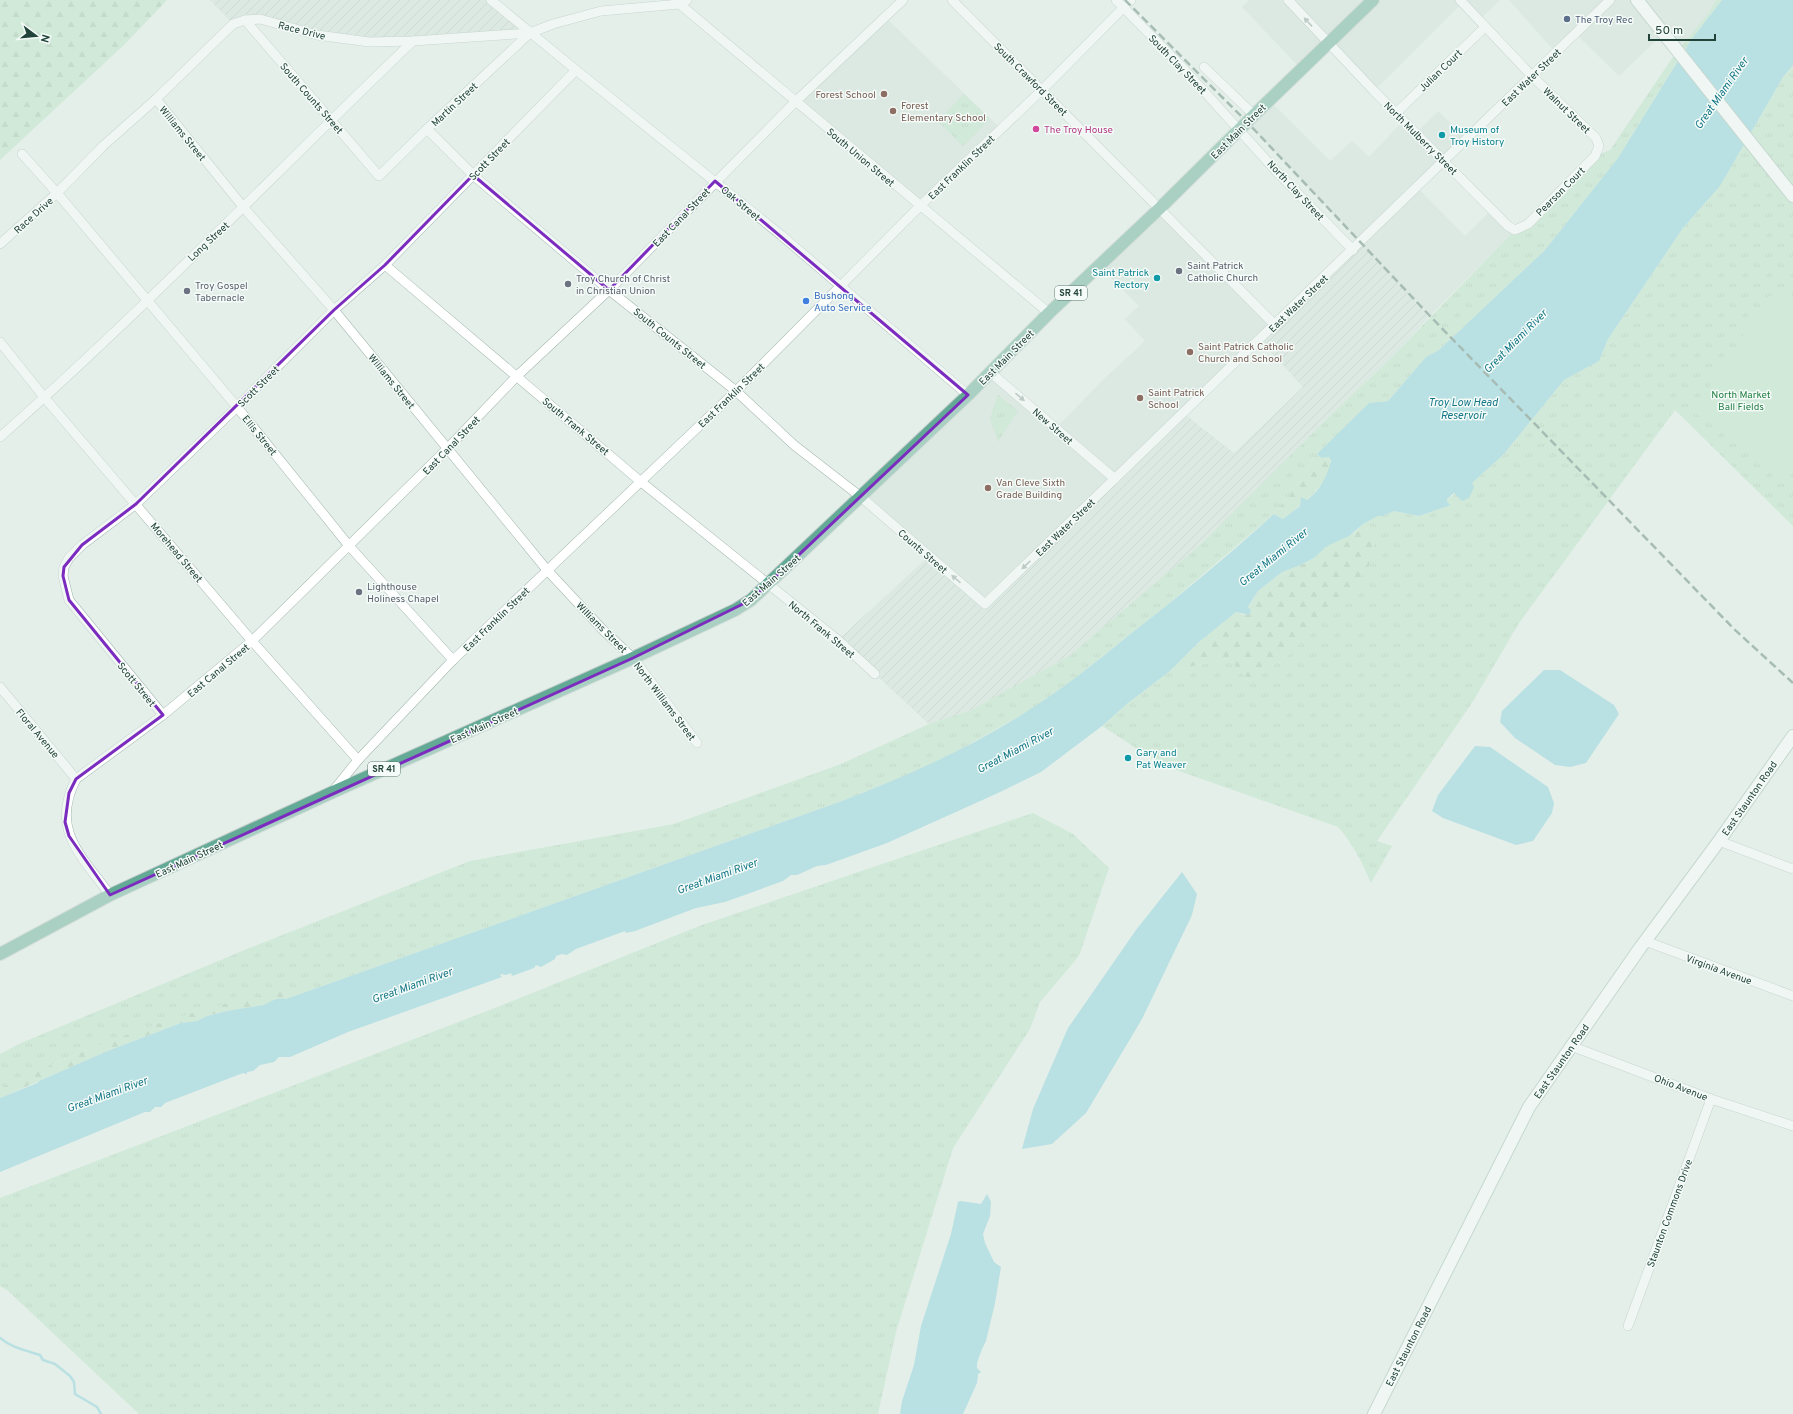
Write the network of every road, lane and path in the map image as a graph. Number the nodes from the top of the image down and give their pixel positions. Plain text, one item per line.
1 (492, 0) edge
2 (903, 0) edge
3 (952, 0) edge
4 (1116, 0) edge
5 (1131, 0) edge
6 (1288, 0) edge
7 (1373, 0) edge
8 (1460, 0) edge
9 (1610, 0) edge
10 (1637, 0) edge
11 (681, 1) edge
12 (1123, 7) junction
13 (245, 20) junction
14 (1485, 26) junction
15 (530, 33) junction
16 (413, 41) junction
17 (1328, 44) junction
18 (1204, 67) dead end
19 (576, 70) junction
20 (1532, 76) junction
21 (1042, 90) junction
22 (156, 99) junction
23 (795, 102) junction
24 (1396, 113) junction
25 (1254, 115) junction
26 (331, 120) junction
27 (427, 129) junction
28 (1240, 129) junction
29 (1599, 146) joint
30 (22, 154) dead end
31 (1444, 160) junction
32 (473, 175) junction
33 (379, 176) joint
34 (715, 181) junction
35 (57, 193) junction
36 (1793, 196) edge
37 (920, 206) junction
38 (244, 208) junction
39 (1160, 208) junction
40 (1515, 230) joint
41 (0, 244) edge
42 (1353, 250) junction
43 (385, 265) junction
44 (841, 286) junction
45 (609, 290) junction
46 (146, 300) junction
47 (334, 310) junction
48 (1049, 314) junction
49 (1274, 325) junction
50 (0, 342) edge
51 (990, 372) junction
52 (517, 376) junction
53 (736, 391) junction
54 (968, 395) junction
55 (44, 398) junction
56 (237, 407) junction
57 (0, 437) edge
58 (447, 449) junction
59 (1115, 479) junction
60 (640, 481) junction
61 (860, 497) junction
62 (136, 504) junction
63 (350, 547) junction
64 (547, 570) junction
65 (768, 585) junction
66 (985, 604) joint
67 (252, 641) junction
68 (633, 658) junction
69 (453, 660) junction
70 (875, 674) dead end
71 (0, 687) edge
72 (163, 715) junction
73 (1792, 739) edge
74 (697, 743) dead end
75 (358, 760) junction
76 (76, 779) junction
77 (333, 792) junction
78 (1719, 841) junction
79 (1793, 869) edge
80 (110, 895) junction
81 (1645, 941) junction
82 (0, 954) edge
83 (1793, 996) edge
84 (1571, 1046) junction
85 (1711, 1099) junction
86 (1793, 1126) edge
87 (1628, 1326) dead end
88 (1374, 1414) edge

1 - 15 street, Oak Street
2 - 23 street, East Canal Street
3 - 21 street, South Crawford Street
4 - 12 street, South Clay Street
5 - 12 street, East Franklin Street
17 -> 6 street, North Mulberry Street
7 - 17 main road, East Main Street / SR 41
8 - 14 street, Walnut Street
9 - 20 street, East Water Street
10 - 36 main road
11 - 15 street, Race Drive
11 - 23 street, South Union Street
12 - 21 street, East Franklin Street
12 - 28 street, South Clay Street
13 - 16 street, Race Drive
13 - 22 street, Race Drive
13 - 26 street, South Counts Street
14 - 20 street, Walnut Street
14 - 24 street, Julian Court
15 - 16 street, Race Drive
15 - 19 street, Oak Street
15 - 27 street, Martin Street
16 - 26 street, Long Street
17 - 24 street, North Mulberry Street
17 - 25 main road, East Main Street / SR 41
18 - 25 street, South Clay Street
19 - 32 street, Scott Street
19 - 34 street, Oak Street
20 - 29 street, Walnut Street
20 - 31 street, East Water Street
21 - 37 street, East Franklin Street
21 - 39 street, South Crawford Street
22 - 35 street, Race Drive
22 - 38 street, Williams Street
23 - 34 street, East Canal Street
23 - 37 street, South Union Street
24 - 31 street, North Mulberry Street
25 - 28 main road, East Main Street / SR 41
26 - 33 street, South Counts Street
26 - 38 street, Long Street
27 - 32 street, South Counts Street
27 - 33 street, Martin Street
28 - 39 main road, East Main Street / SR 41
28 - 42 street, North Clay Street
29 - 40 street, Pearson Court
30 - 35 street, Ellis Street
31 - 40 street, North Mulberry Street
31 - 42 street, East Water Street
32 - 43 street, Scott Street
32 - 45 street, South Counts Street
34 - 44 street, Oak Street
34 - 45 street, East Canal Street
35 - 41 street, Race Drive
35 - 46 street, Ellis Street
37 - 44 street, East Franklin Street
37 - 48 street, South Union Street
38 - 46 street, Long Street
38 - 47 street, Williams Street
39 - 48 main road, East Main Street / SR 41
39 - 49 street, South Crawford Street
42 - 49 street, East Water Street
43 - 47 street, Scott Street
43 - 52 street, South Frank Street
44 - 53 street, East Franklin Street
44 - 54 street, Oak Street
45 - 52 street, East Canal Street
45 - 53 street, South Counts Street
46 - 55 street, Long Street
46 - 56 street, Ellis Street
47 - 56 street, Scott Street
47 - 58 street, Williams Street
48 - 51 main road, East Main Street / SR 41
49 - 59 street, East Water Street
50 - 55 street, Morehead Street
51 - 54 main road, East Main Street / SR 41
51 -> 59 street, New Street
52 - 58 street, East Canal Street
52 - 60 street, South Frank Street
53 - 60 street, East Franklin Street
53 - 61 street, South Counts Street
54 - 61 main road, East Main Street / SR 41
55 - 57 street, Long Street
55 - 62 street, Morehead Street
56 - 62 street, Scott Street
56 - 63 street, Ellis Street
58 - 63 street, East Canal Street
58 - 64 street, Williams Street
59 -> 66 street, East Water Street
60 - 64 street, East Franklin Street
60 - 65 street, South Frank Street
61 - 65 main road, East Main Street / SR 41
66 -> 61 street, Counts Street
62 - 67 street, Morehead Street
62 - 72 street, Scott Street
63 - 67 street, East Canal Street
63 - 69 street, Ellis Street
64 - 68 street, Williams Street
64 - 69 street, East Franklin Street
65 - 68 main road, East Main Street / SR 41
65 - 70 street, North Frank Street
67 - 72 street, East Canal Street
67 - 75 street, Morehead Street
68 - 74 street, North Williams Street
68 - 77 main road, East Main Street / SR 41
69 - 75 street, East Franklin Street
71 - 76 street, Floral Avenue
72 - 76 street, East Canal Street
73 - 78 main road, East Staunton Road
75 - 77 street, East Franklin Street
76 - 80 street
77 - 80 main road, East Main Street / SR 41
78 - 79 street
78 - 81 main road, East Staunton Road
80 - 82 main road, East Main Street / SR 41
81 - 83 street, Virginia Avenue
81 - 84 main road, East Staunton Road
84 - 85 street, Ohio Avenue
84 - 88 main road, East Staunton Road
85 - 86 street, Ohio Avenue
85 - 87 street, Staunton Commons Drive

